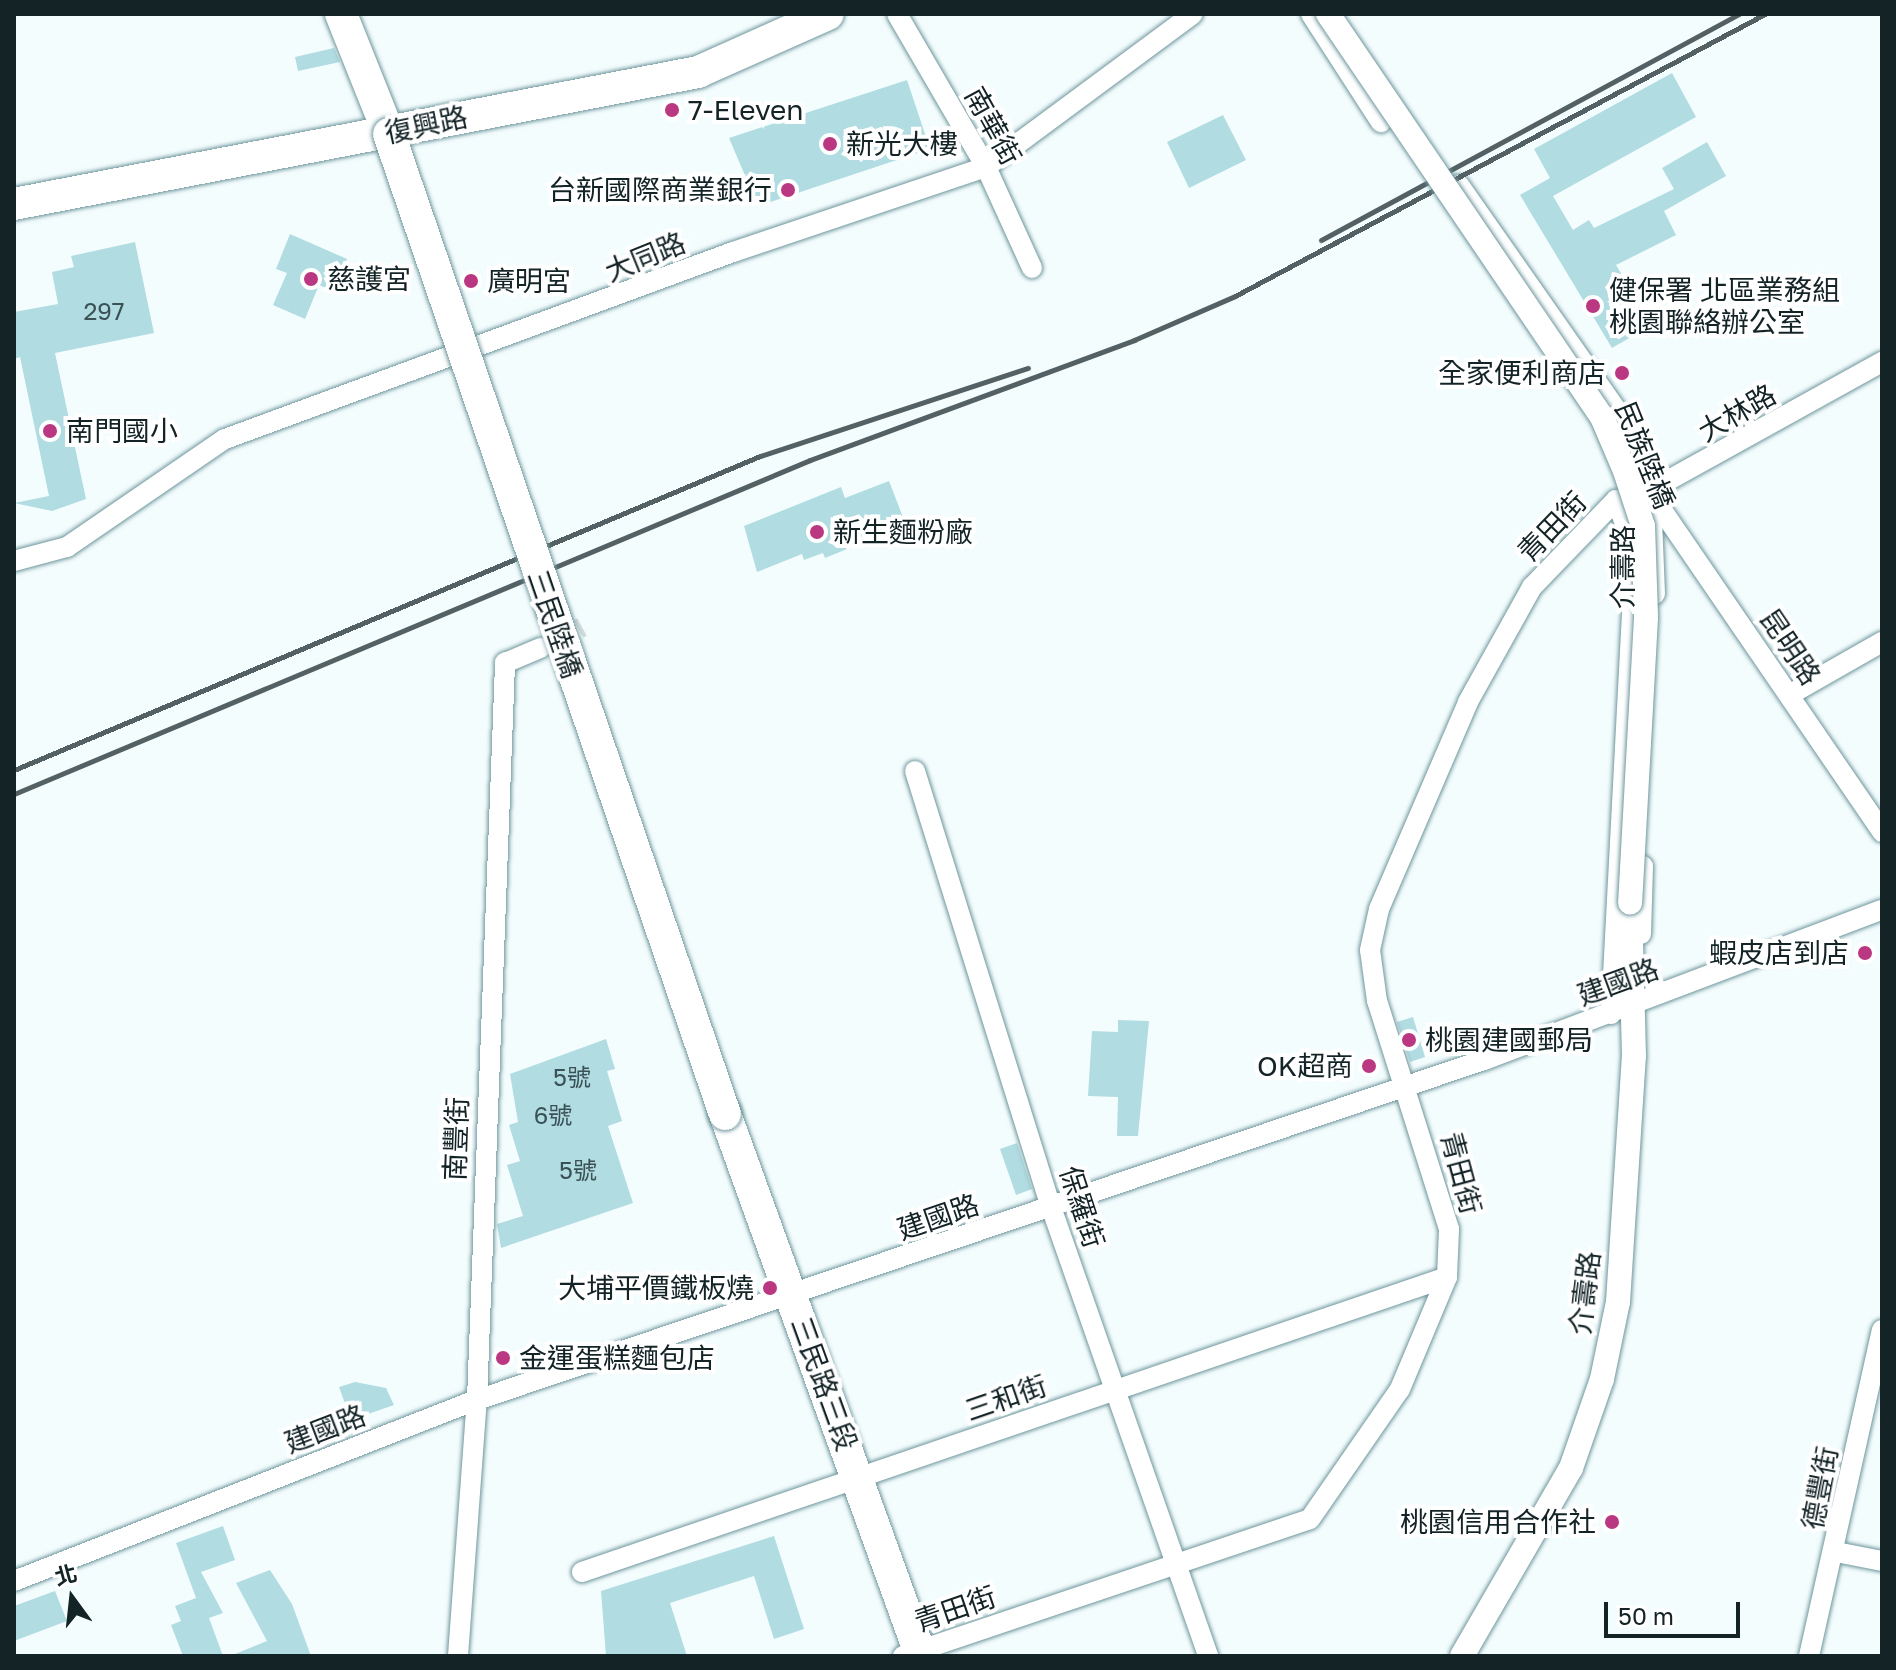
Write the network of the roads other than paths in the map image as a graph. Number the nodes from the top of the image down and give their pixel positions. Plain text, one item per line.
1 (341, 14) edge
2 (828, 14) edge
3 (897, 14) edge
4 (1193, 14) edge
5 (1311, 14) edge
6 (1328, 14) edge
7 (1340, 14) edge
8 (1399, 103) dead end
9 (1381, 122) dead end
10 (389, 134) junction
11 (986, 167) junction
12 (1459, 185) dead end
13 (14, 204) edge
14 (1032, 268) dead end
15 (1882, 362) edge
16 (1651, 494) junction
17 (1616, 500) junction
18 (14, 561) edge
19 (1882, 642) edge
20 (541, 648) tunnel mouth
21 (1789, 695) junction
22 (915, 771) dead end
23 (1882, 832) edge
24 (1630, 903) joint
25 (1882, 910) edge
26 (1626, 1009) junction
27 (1407, 1086) junction
28 (725, 1114) joint
29 (1051, 1207) junction
30 (1447, 1277) junction
31 (792, 1296) junction
32 (1882, 1330) edge
33 (1114, 1391) junction
34 (477, 1400) junction
35 (858, 1478) junction
36 (1836, 1552) junction
37 (1882, 1561) edge
38 (1174, 1565) junction
39 (582, 1572) dead end
40 (14, 1581) edge
41 (915, 1654) edge
42 (458, 1656) edge
43 (1208, 1656) edge
44 (1462, 1656) edge
45 (1809, 1656) edge

1 - 10 main road
2 - 10 main road, 復興路
3 - 11 street, 南華街
4 - 11 street, 大同路
5 - 9 street
6 - 24 street, 民族陸橋, bridge
7 - 8 street
10 - 13 main road, 復興路
10 - 28 main road, 三民陸橋, bridge
11 - 14 street, 南華街
11 - 18 street, 大同路
12 - 16 street, 介壽路
15 - 16 street, 大林路
16 - 17 street, 大林路
16 - 21 street, 昆明路
16 - 26 street, 介壽路
17 - 26 street, 介壽路
17 - 27 street, 青田街
19 - 21 street
20 - 34 street, 南豐街
21 - 23 street, 昆明路
22 - 29 street, 保羅街
24 - 26 street, 介壽路
25 - 26 street, 建國路
26 - 27 street, 建國路
26 - 44 street, 介壽路
27 - 29 street, 建國路
27 - 30 street, 青田街
28 - 31 main road, 三民路三段
29 - 31 street, 建國路
29 - 33 street, 保羅街
30 - 33 street, 三和街
30 - 38 street, 青田街
31 - 34 street, 建國路
31 - 35 main road, 三民路三段
32 - 36 street, 德豐街
33 - 35 street, 三和街
33 - 38 street, 保羅街
34 - 40 street, 建國路
34 - 42 street, 南豐街
35 - 39 street, 三和街
35 - 41 main road, 三民路三段
36 - 37 street
36 - 45 street, 德豐街
38 - 41 street, 青田街
38 - 43 street, 保羅街

